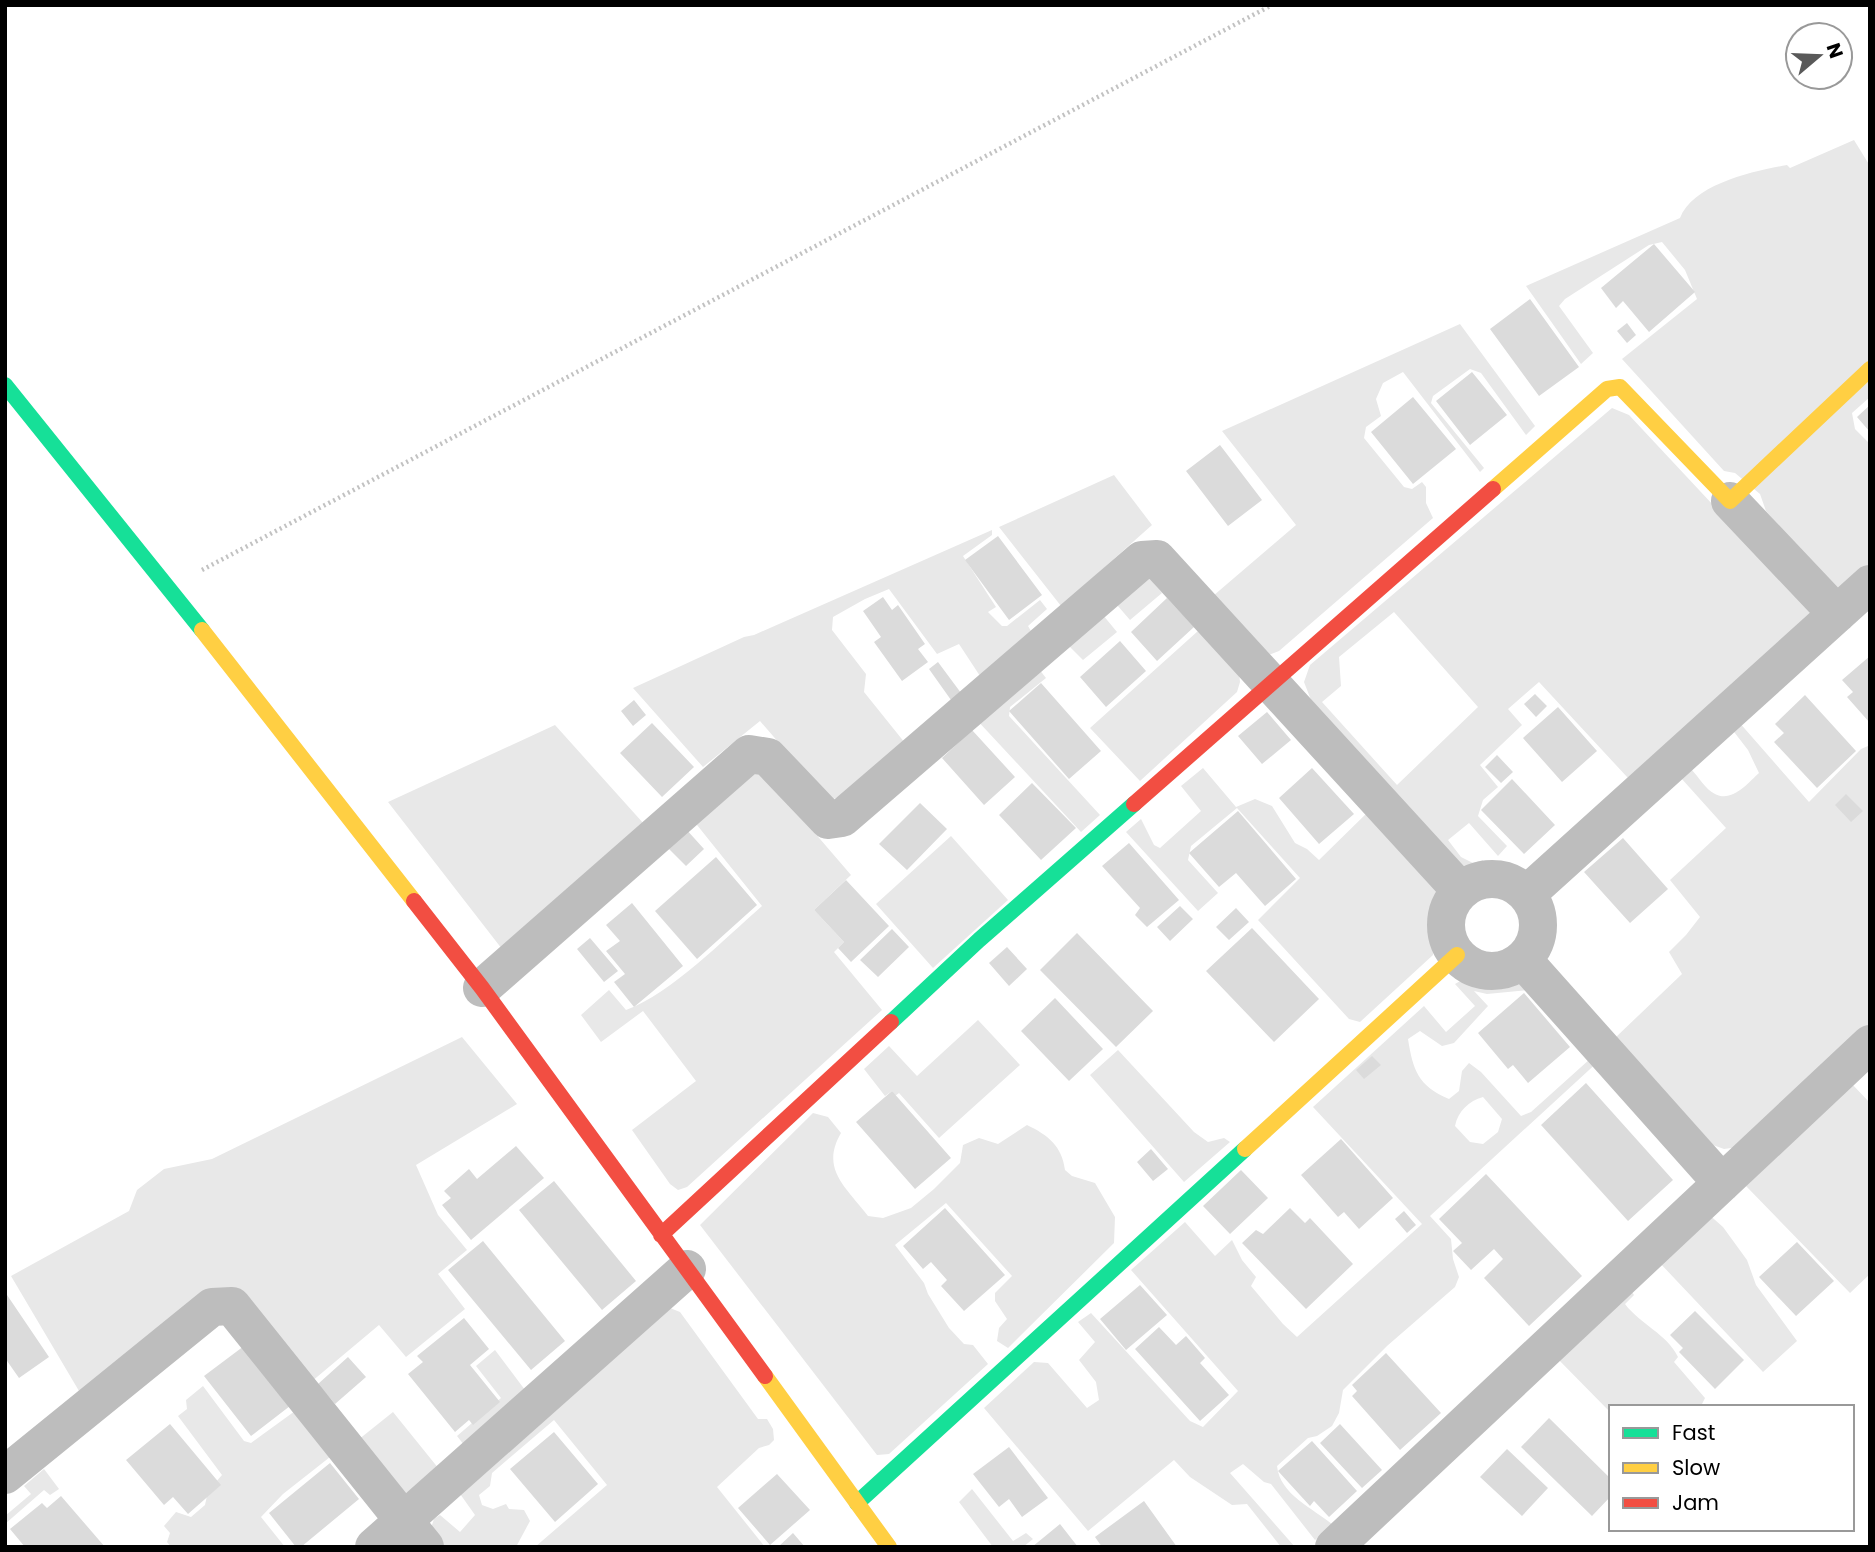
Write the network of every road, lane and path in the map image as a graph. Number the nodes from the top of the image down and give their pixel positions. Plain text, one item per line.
1 (1272, 5) edge
2 (1870, 369) edge
3 (5, 385) edge
4 (1730, 500) junction
5 (1870, 584) edge
6 (169, 588) junction
7 (1837, 614) junction
8 (1271, 682) junction
9 (1461, 891) junction
10 (1527, 894) junction
11 (1457, 955) junction
12 (1523, 960) junction
13 (482, 988) junction
14 (1870, 1044) edge
15 (1722, 1183) junction
16 (662, 1235) junction
17 (687, 1269) junction
18 (5, 1475) edge
19 (857, 1503) junction
20 (414, 1533) edge
21 (374, 1547) edge
22 (889, 1547) edge
23 (1334, 1547) edge

1 - 6 path
2 - 4 street
3 - 6 street
4 - 7 street
4 - 8 street
5 - 7 street
6 - 13 street
7 - 10 street
8 - 9 street
8 - 13 street
8 - 16 street
9 - 10 street
9 - 11 street
10 - 12 street
11 - 12 street
11 - 19 street
12 - 15 street
13 - 16 street
14 - 15 street
15 - 23 street
16 - 17 street
17 - 19 street
17 - 20 street
18 - 20 street
19 - 22 street
20 - 21 street

